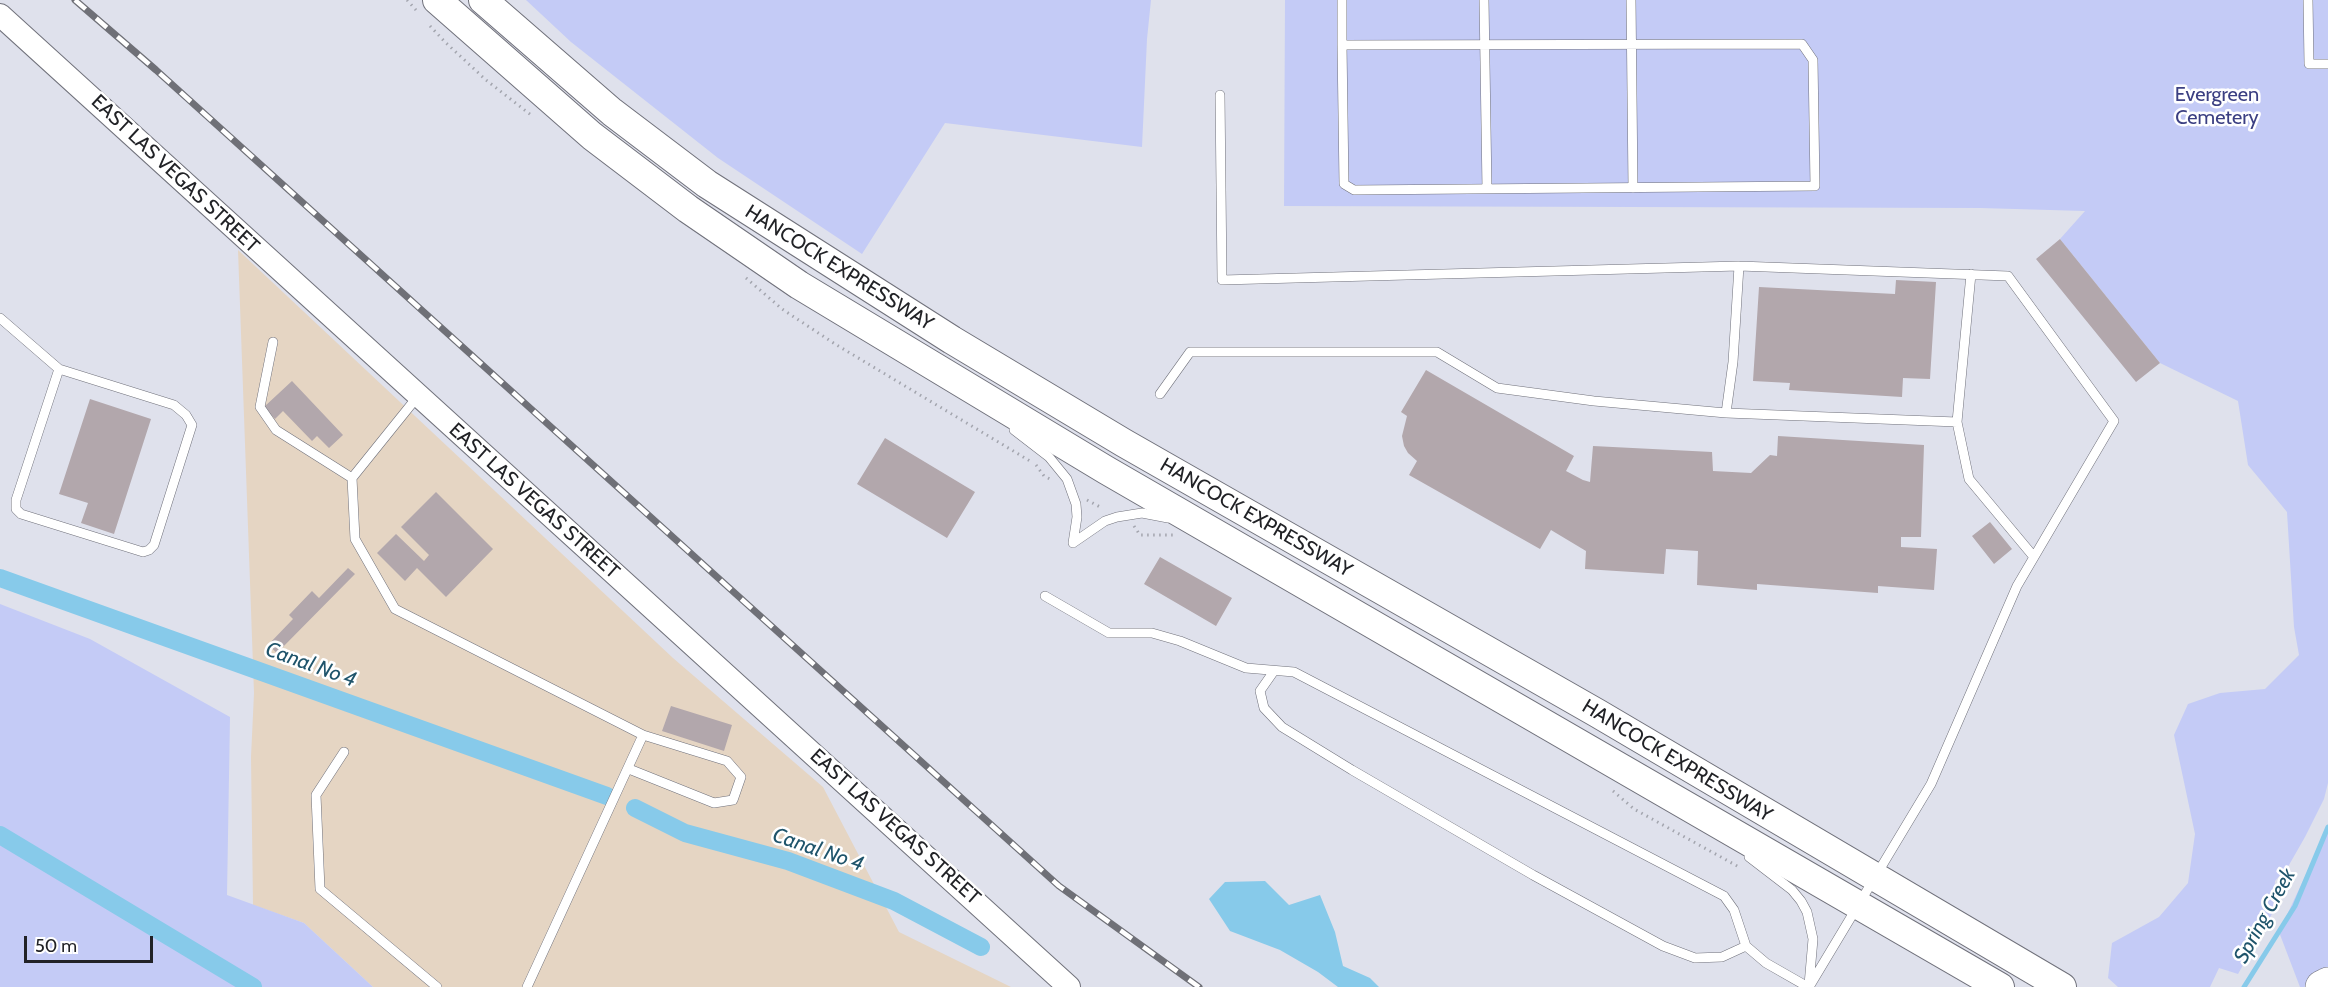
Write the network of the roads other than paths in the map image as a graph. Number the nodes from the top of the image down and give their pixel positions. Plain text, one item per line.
1 (437, 0) edge
2 (483, 0) edge
3 (1342, 0) edge
4 (1484, 0) edge
5 (1631, 0) edge
6 (2308, 0) edge
7 (0, 15) edge
8 (1485, 44) junction
9 (1631, 44) junction
10 (1342, 45) junction
11 (2328, 64) edge
12 (1220, 95) dead end
13 (1633, 188) junction
14 (1487, 189) junction
15 (1739, 266) junction
16 (1971, 274) junction
17 (0, 318) edge
18 (273, 342) dead end
19 (932, 366) junction
20 (58, 369) junction
21 (1160, 394) dead end
22 (417, 396) junction
23 (1726, 412) junction
24 (995, 415) dead end
25 (1004, 422) dead end
26 (1957, 422) junction
27 (352, 478) junction
28 (1219, 535) junction
29 (2034, 557) junction
30 (1045, 596) dead end
31 (1274, 671) junction
32 (643, 735) junction
33 (344, 752) dead end
34 (629, 769) junction
35 (1653, 787) junction
36 (1726, 840) dead end
37 (1745, 854) dead end
38 (1874, 877) junction
39 (1858, 904) junction
40 (1746, 946) junction
41 (2328, 984) edge
42 (438, 987) edge
43 (527, 987) edge
44 (1070, 987) edge
45 (1809, 987) edge
46 (2000, 987) edge
47 (2062, 987) edge
48 (2322, 987) edge

1 - 19 main road, HANCOCK EXPRESSWAY
2 - 38 main road, HANCOCK EXPRESSWAY
3 - 10 lane
4 - 8 lane
5 - 9 lane
6 - 11 lane
7 - 22 street, EAST LAS VEGAS STREET
8 - 9 lane
8 - 10 lane
8 - 14 lane
9 - 13 lane
9 - 13 lane
10 - 14 lane
12 - 15 lane
13 - 14 lane
15 - 16 lane
15 - 23 lane
16 - 26 lane
16 - 29 lane
17 - 20 lane
18 - 27 lane
19 - 24 lane
19 - 28 main road, HANCOCK EXPRESSWAY
20 - 20 lane
21 - 23 lane
22 - 27 lane
22 - 44 street, EAST LAS VEGAS STREET
23 - 26 lane
25 - 28 lane
26 - 29 lane
27 - 32 lane
28 - 35 main road, HANCOCK EXPRESSWAY
29 - 38 lane
30 - 31 lane
31 - 40 lane
31 - 40 lane
32 - 34 lane
32 - 34 lane
33 - 42 lane
34 - 43 lane
35 - 36 lane
35 - 39 main road, HANCOCK EXPRESSWAY
37 - 45 lane
38 - 39 lane
38 - 47 main road, HANCOCK EXPRESSWAY
39 - 45 lane
39 - 46 main road, HANCOCK EXPRESSWAY
40 - 45 lane
41 - 48 highway

